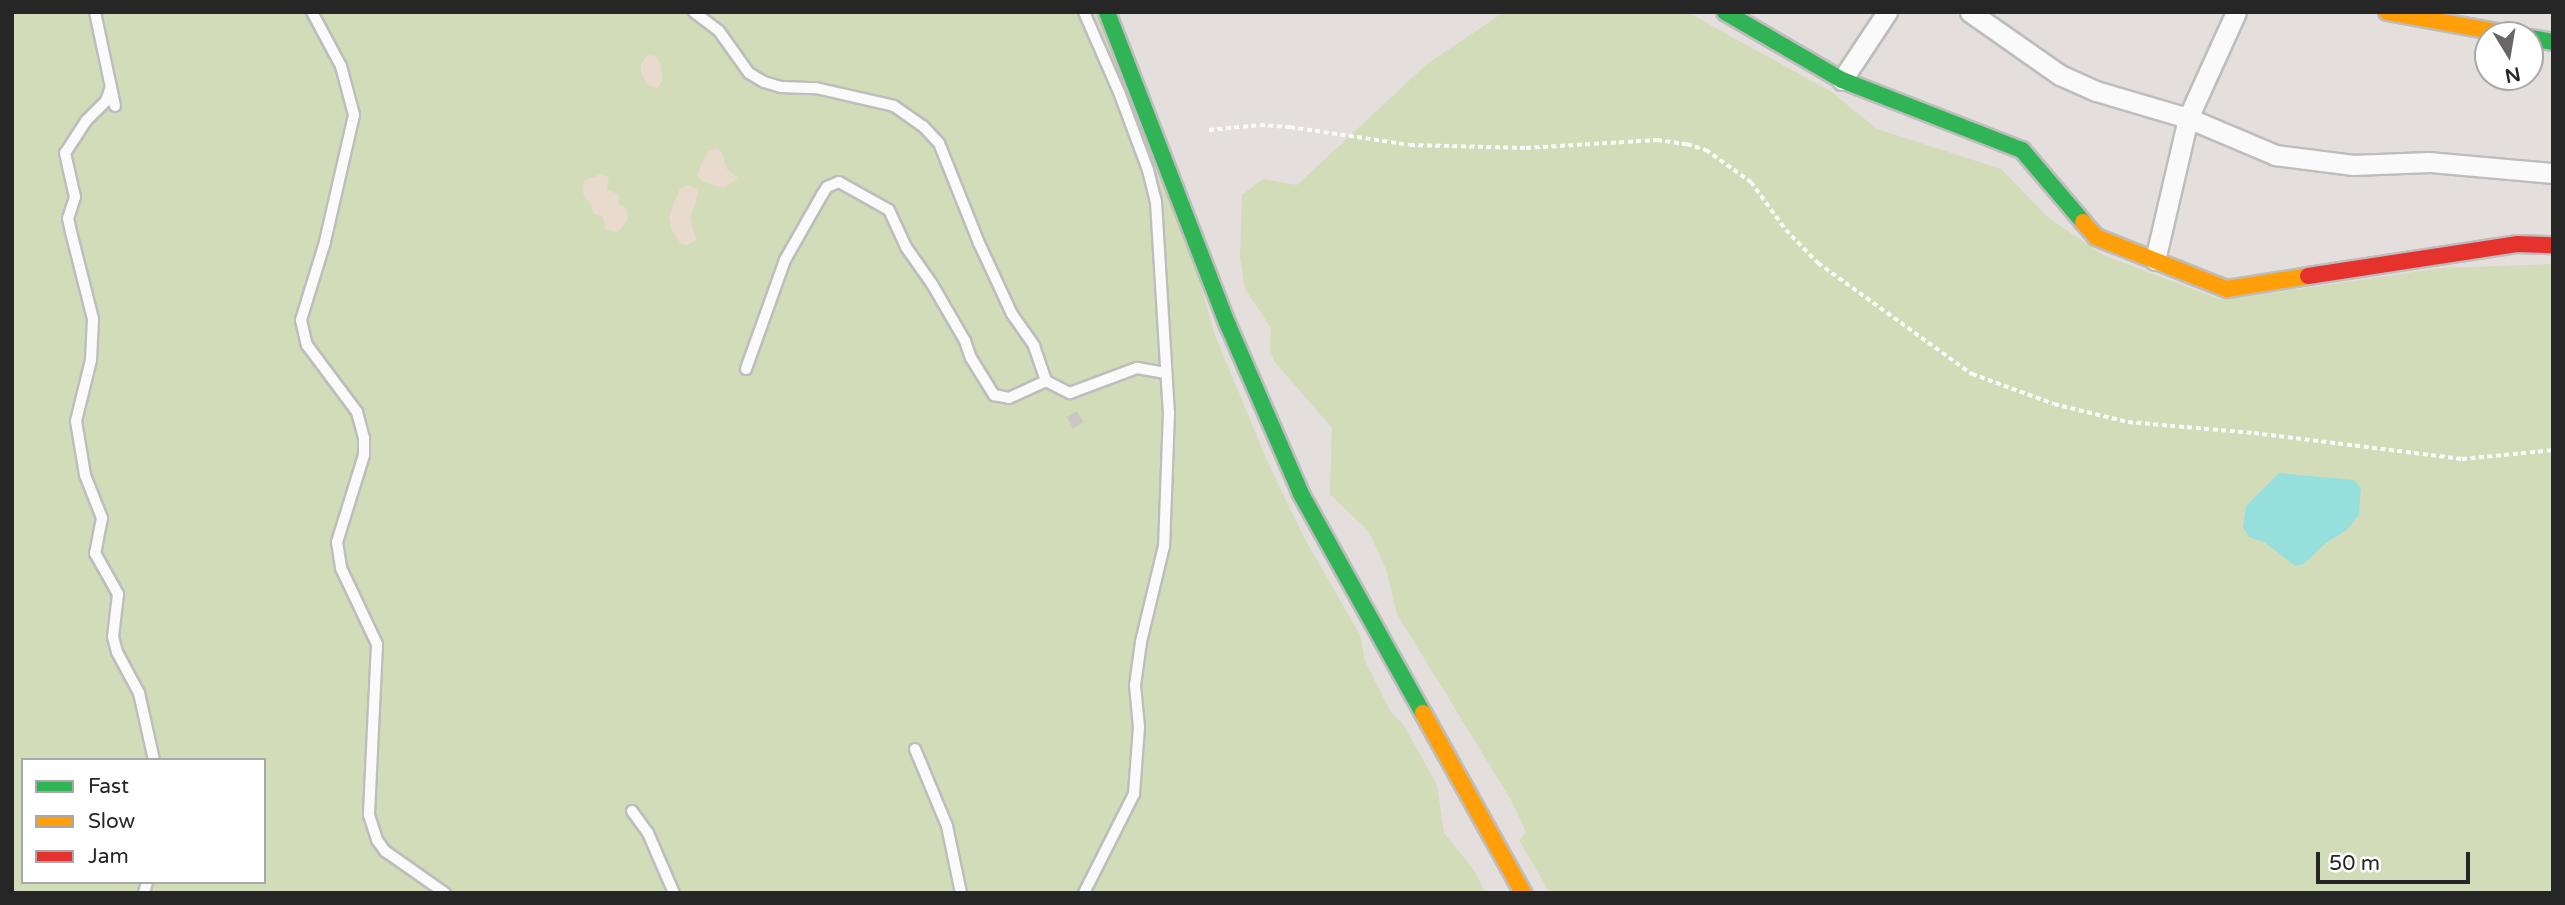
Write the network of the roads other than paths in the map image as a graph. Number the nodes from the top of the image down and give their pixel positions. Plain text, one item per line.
1 (95, 12) edge
2 (312, 12) edge
3 (694, 12) edge
4 (1084, 12) edge
5 (1107, 12) edge
6 (1725, 12) edge
7 (1887, 12) edge
8 (1970, 12) edge
9 (2236, 12) edge
10 (2387, 12) edge
11 (2474, 28) edge
12 (1842, 80) junction
13 (111, 87) junction
14 (115, 106) dead end
15 (2188, 118) junction
16 (2553, 173) edge
17 (2553, 245) edge
18 (2155, 260) junction
19 (746, 369) dead end
20 (1166, 373) junction
21 (1046, 381) junction
22 (915, 749) dead end
23 (154, 758) edge
24 (632, 811) dead end
25 (444, 893) edge
26 (674, 893) edge
27 (961, 893) edge
28 (1084, 893) edge
29 (1523, 893) edge

1 - 13 lane
2 - 25 lane
3 - 21 lane
4 - 20 lane
5 - 29 street
6 - 12 street
7 - 12 street
8 - 15 street
9 - 15 street
10 - 11 street
12 - 18 street
13 - 14 lane
13 - 23 lane
15 - 16 street
15 - 18 street
17 - 18 street
19 - 21 lane
20 - 21 lane
20 - 28 lane
22 - 27 lane
24 - 26 lane

